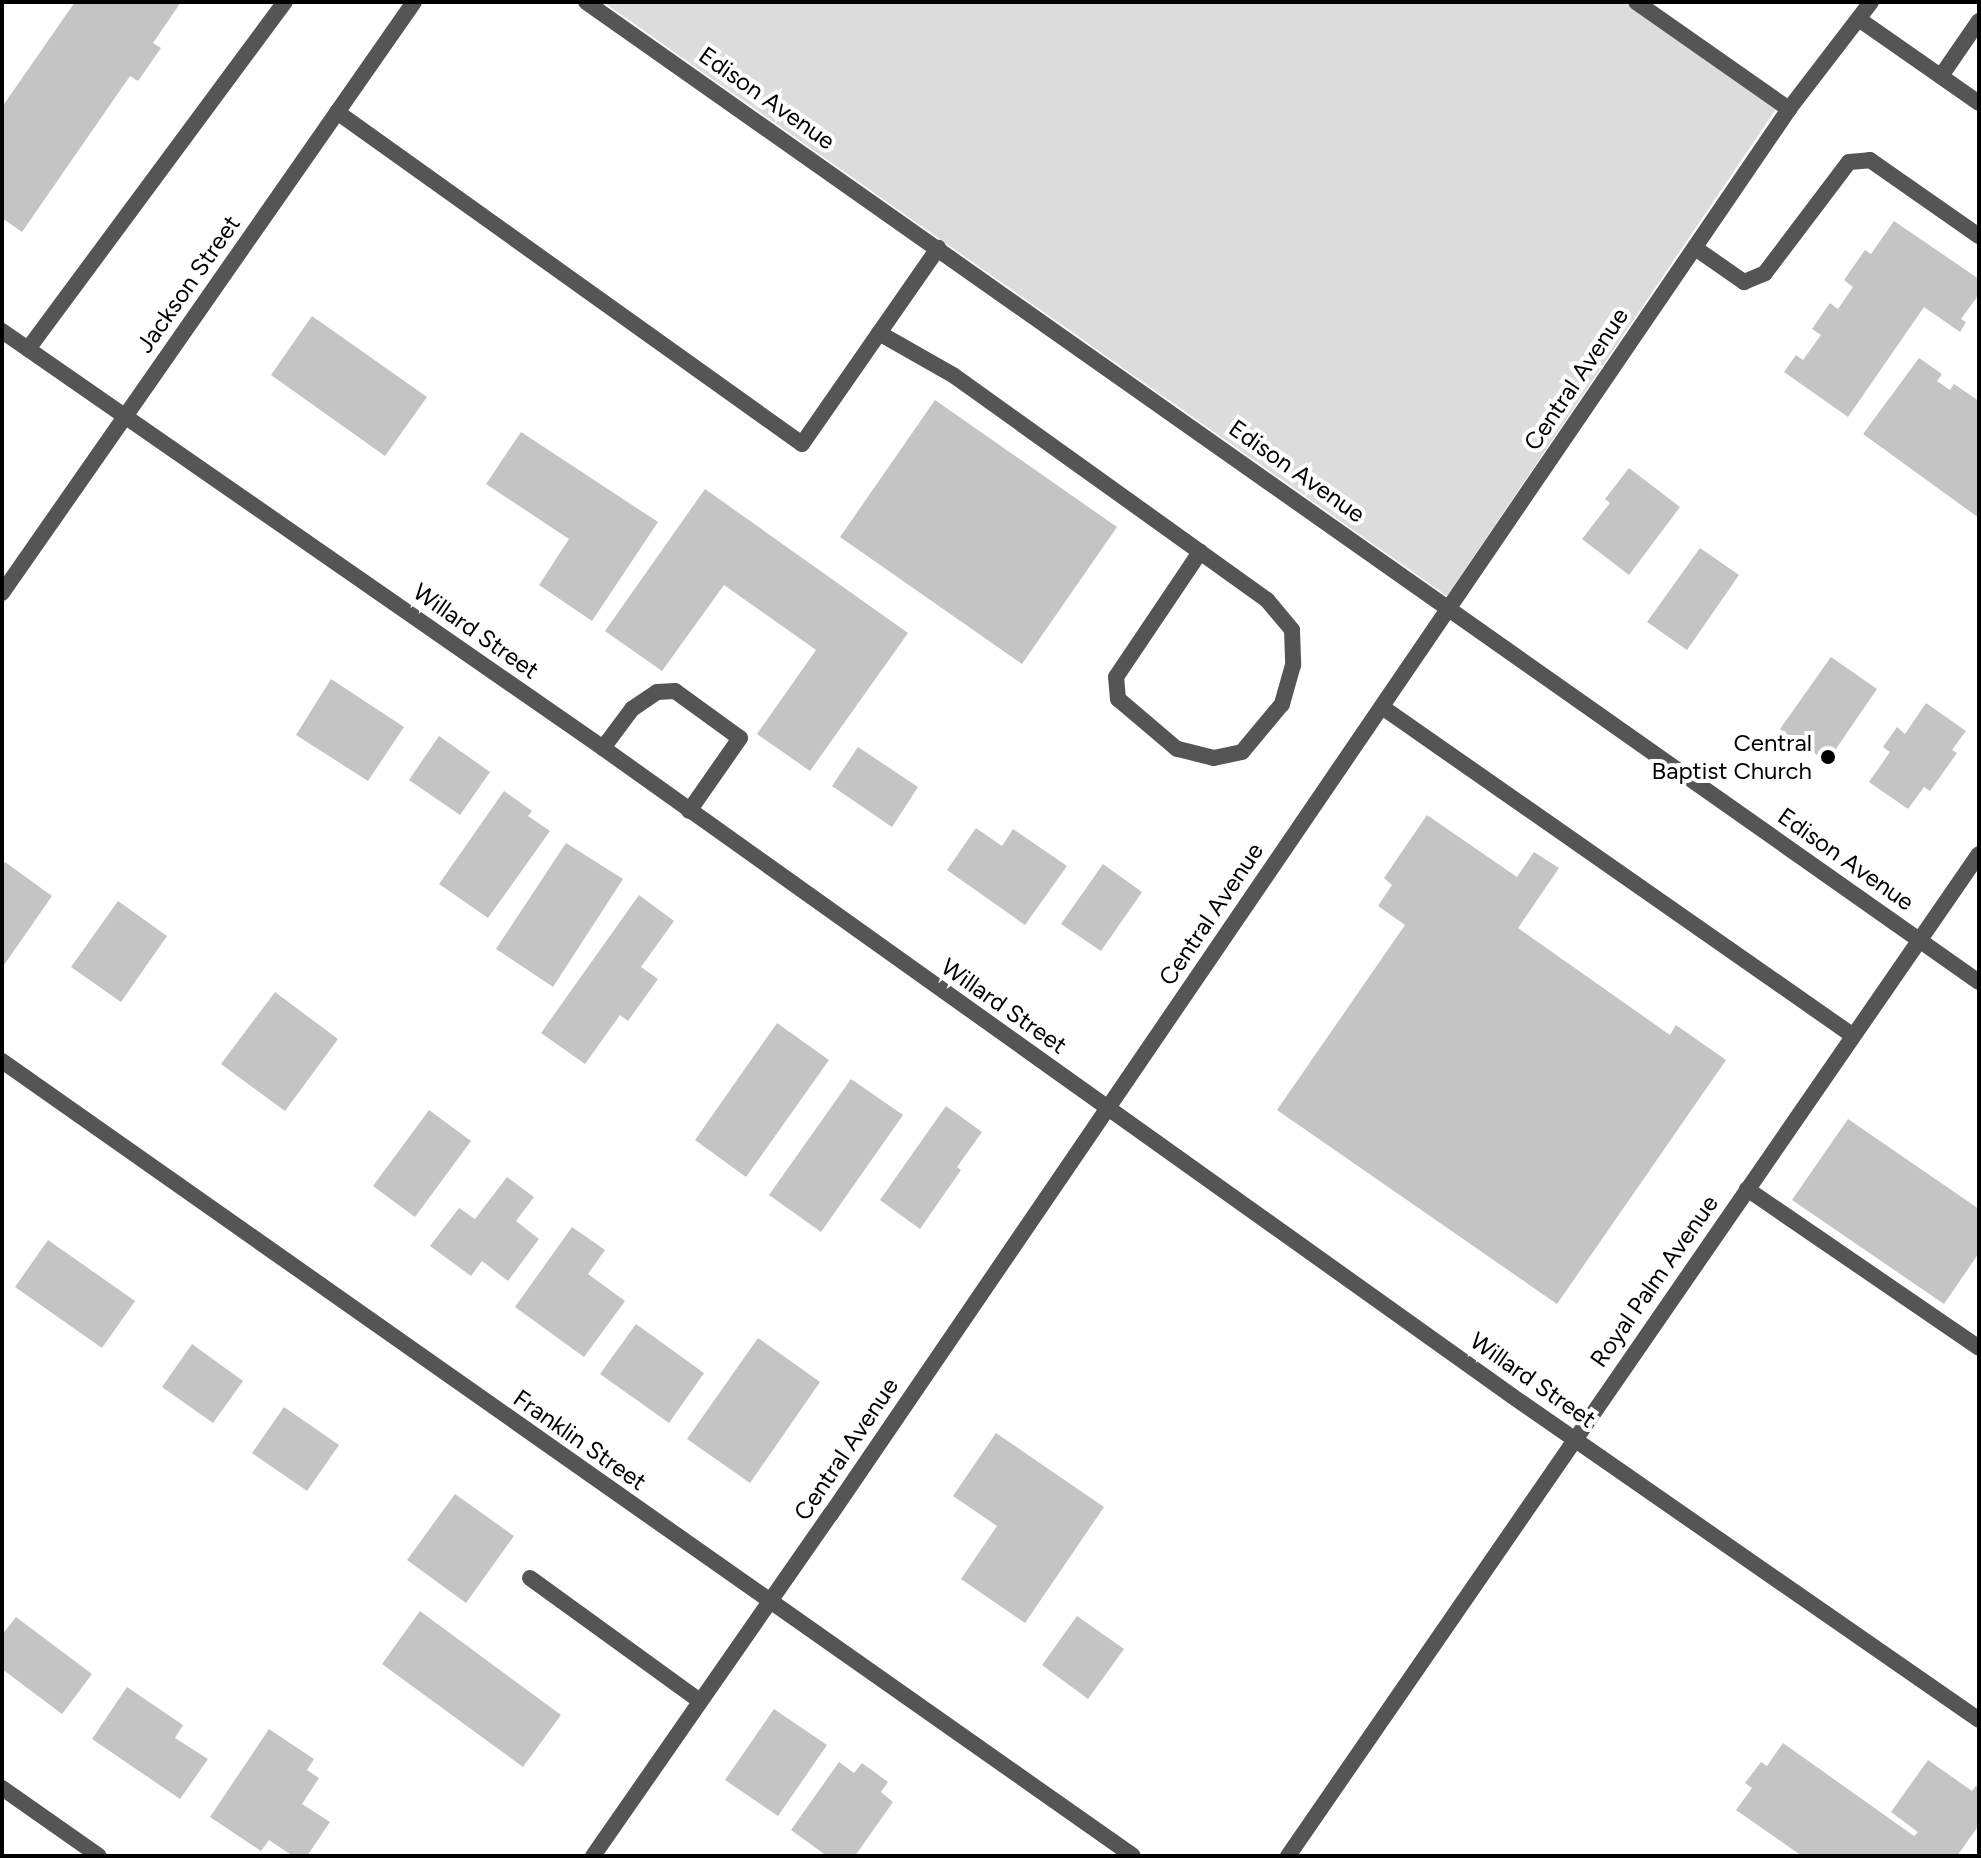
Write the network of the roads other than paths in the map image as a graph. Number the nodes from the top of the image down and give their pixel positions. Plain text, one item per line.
1 (285, 2) edge
2 (414, 2) edge
3 (586, 2) edge
4 (1636, 2) edge
5 (1871, 2) edge
6 (1860, 20) junction
7 (1979, 21) edge
8 (1941, 76) junction
9 (1979, 103) edge
10 (1789, 109) junction
11 (337, 112) junction
12 (1979, 236) edge
13 (938, 248) junction
14 (1695, 248) junction
15 (2, 331) edge
16 (879, 333) junction
17 (28, 349) junction
18 (125, 417) junction
19 (1200, 552) junction
20 (2, 593) edge
21 (1448, 609) junction
22 (1382, 707) junction
23 (603, 748) junction
24 (689, 811) junction
25 (1976, 864) edge
26 (1918, 939) junction
27 (1979, 982) edge
28 (1852, 1035) junction
29 (2, 1061) edge
30 (1108, 1107) junction
31 (1747, 1189) junction
32 (1979, 1348) edge
33 (1574, 1438) junction
34 (530, 1578) dead end
35 (768, 1602) junction
36 (700, 1701) junction
37 (1979, 1720) edge
38 (2, 1788) edge
39 (99, 1856) edge
40 (593, 1856) edge
41 (1133, 1856) edge
42 (1288, 1856) edge

1 - 17 street
2 - 11 street, Jackson Street
3 - 13 street, Edison Avenue
4 - 10 street
5 - 6 street, Central Avenue
6 - 8 street
6 - 10 street, Central Avenue
7 - 8 street
8 - 9 street
10 - 14 street, Central Avenue
11 - 16 street
11 - 18 street, Jackson Street
12 - 14 street
13 - 16 street
13 - 21 street, Edison Avenue
14 - 21 street, Central Avenue
15 - 17 street, Willard Street
16 - 19 street
17 - 18 street, Willard Street
18 - 20 street, Jackson Street
18 - 23 street, Willard Street
19 - 19 street
21 - 22 street, Central Avenue
21 - 26 street, Edison Avenue
22 - 28 street
22 - 30 street, Central Avenue
23 - 24 street, Willard Street
23 - 24 street
24 - 30 street, Willard Street
25 - 26 street, Royal Palm Avenue
26 - 27 street, Edison Avenue
26 - 28 street, Royal Palm Avenue
28 - 31 street, Royal Palm Avenue
29 - 35 street, Franklin Street
30 - 33 street, Willard Street
30 - 35 street, Central Avenue
31 - 32 street
31 - 33 street, Royal Palm Avenue
33 - 37 street, Willard Street
33 - 42 street, Royal Palm Avenue
34 - 36 street
35 - 36 street, Central Avenue
35 - 41 street, Franklin Street
36 - 40 street, Central Avenue
38 - 39 street

